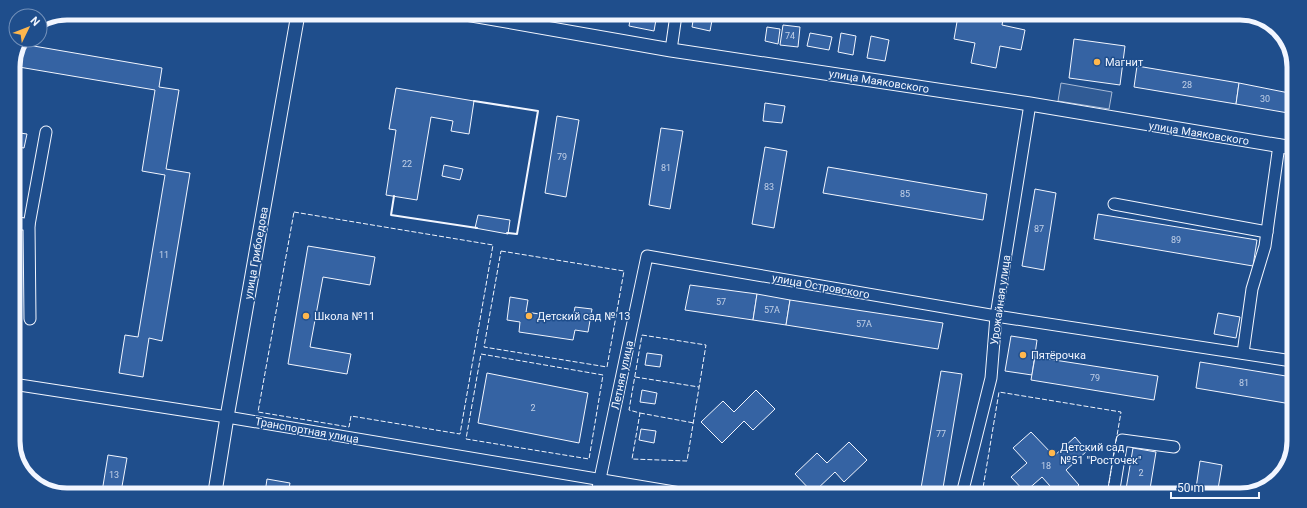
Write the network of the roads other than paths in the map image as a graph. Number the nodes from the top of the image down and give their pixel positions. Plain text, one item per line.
1 (297, 20) edge
2 (500, 20) edge
3 (675, 20) edge
4 (671, 50) junction
5 (1030, 104) junction
6 (46, 132) dead end
7 (1279, 145) junction
8 (1287, 147) edge
9 (1114, 204) dead end
10 (20, 224) edge
11 (29, 226) junction
12 (1267, 232) junction
13 (647, 256) joint
14 (996, 316) junction
15 (30, 320) dead end
16 (1243, 354) junction
17 (1287, 360) edge
18 (20, 385) edge
19 (227, 417) junction
20 (1174, 447) dead end
21 (600, 480) junction
22 (216, 488) edge
23 (598, 488) edge
24 (649, 488) edge
25 (964, 488) edge
26 (1114, 488) edge

1 - 19 street, улица Грибоедова
2 - 4 street, улица Маяковского
3 - 4 street
4 - 5 street, улица Маяковского
5 - 7 street, улица Маяковского
5 - 14 street, Урожайная улица
6 - 11 street
7 - 8 street, улица Маяковского
7 - 12 street
9 - 12 street
10 - 11 street
11 - 15 street
12 - 16 street
13 - 14 street, улица Островского
13 - 21 street, Летняя улица
14 - 16 street, улица Островского
14 - 25 street, Урожайная улица
16 - 17 street, улица Островского
18 - 19 street, Транспортная улица
19 - 21 street, Транспортная улица
19 - 22 street, улица Грибоедова
20 - 26 street
21 - 23 street, Летняя улица
21 - 24 street, Транспортная улица

